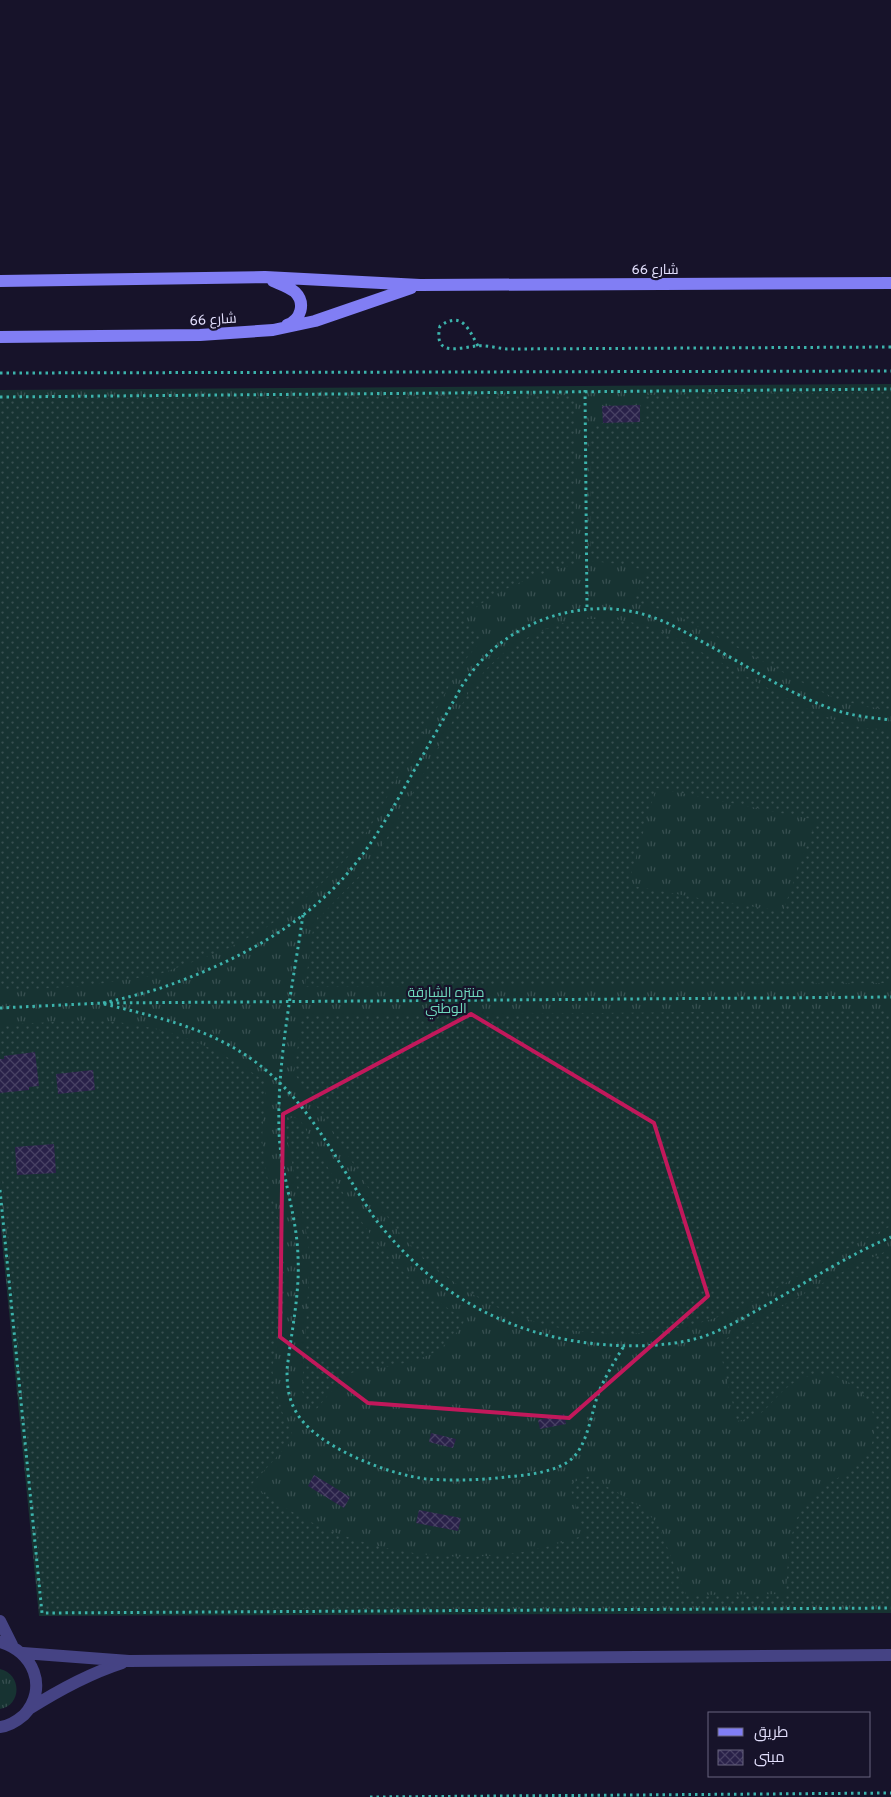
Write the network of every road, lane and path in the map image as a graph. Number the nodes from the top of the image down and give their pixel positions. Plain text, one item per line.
1 (265, 277) junction
2 (0, 280) edge
3 (891, 283) edge
4 (420, 285) junction
5 (273, 330) junction
6 (0, 337) edge
7 (478, 346) junction
8 (891, 347) edge
9 (891, 371) edge
10 (0, 373) edge
11 (891, 388) edge
12 (585, 390) junction
13 (0, 397) edge
14 (587, 609) junction
15 (891, 720) edge
16 (303, 915) junction
17 (891, 997) edge
18 (104, 1003) junction
19 (290, 1003) junction
20 (0, 1008) edge
21 (279, 1082) junction
22 (0, 1190) edge
23 (891, 1237) edge
24 (624, 1346) junction
25 (891, 1608) edge
26 (0, 1621) edge
27 (6, 1644) edge
28 (23, 1653) junction
29 (891, 1655) edge
30 (129, 1660) junction
31 (29, 1709) junction
32 (0, 1727) edge
33 (891, 1793) edge
34 (370, 1797) edge

1 - 2 street, شارع 66
1 - 4 street, شارع 66
1 - 5 street
3 - 4 street, شارع 66
4 - 5 street, شارع 66
5 - 6 street, شارع 66
7 - 7 path
7 - 8 path
9 - 10 path
11 - 12 path
12 - 13 path
12 - 14 path
14 - 15 path
14 - 16 path
16 - 18 path
16 - 19 path
17 - 19 path
18 - 19 path
18 - 20 path
18 - 21 path
19 - 21 path
21 - 24 path
21 - 24 path
22 - 25 path
23 - 24 path
26 - 27 lane
27 - 28 lane
28 - 30 lane
28 - 31 lane
29 - 30 lane
30 - 31 lane
31 - 32 lane
33 - 34 path

